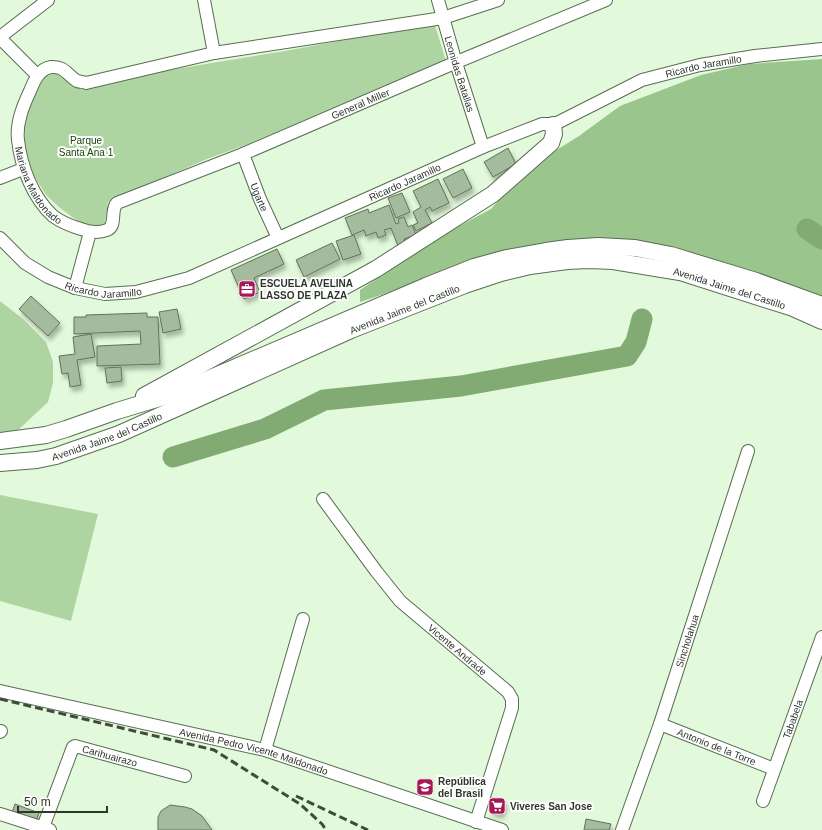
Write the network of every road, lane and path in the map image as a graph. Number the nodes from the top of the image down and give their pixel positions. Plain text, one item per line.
1 (48, 0) edge
2 (204, 0) edge
3 (438, 0) edge
4 (498, 0) edge
5 (606, 0) edge
6 (443, 18) junction
7 (0, 37) edge
8 (822, 49) edge
9 (214, 53) junction
10 (456, 63) junction
11 (37, 75) junction
12 (553, 125) junction
13 (483, 146) junction
14 (243, 154) junction
15 (24, 169) junction
16 (0, 178) edge
17 (114, 206) joint
18 (90, 232) junction
19 (0, 238) edge
20 (278, 238) junction
21 (75, 288) junction
22 (822, 305) edge
23 (822, 321) edge
24 (117, 411) junction
25 (0, 441) edge
26 (748, 451) dead end
27 (0, 463) edge
28 (323, 499) dead end
29 (303, 619) dead end
30 (822, 637) edge
31 (0, 691) edge
32 (660, 724) junction
33 (265, 750) junction
34 (774, 769) junction
35 (185, 776) dead end
36 (763, 801) dead end
37 (0, 814) edge
38 (476, 822) junction
39 (45, 829) edge
40 (502, 830) edge
41 (622, 830) edge

1 - 7 street
2 - 9 street
3 - 6 street, Leonidas Batallas
4 - 6 street
5 - 10 street, General Miller
6 - 9 street
6 - 10 street, Leonidas Batallas
7 - 11 street
8 - 12 street, Ricardo Jaramillo
9 - 11 street
10 - 13 street, Leonidas Batallas
10 - 14 street, General Miller
11 - 15 street, Mariana Maldonado
12 - 13 street, Ricardo Jaramillo
12 - 24 main road
13 - 20 street, Ricardo Jaramillo
14 - 17 street, General Miller
14 - 20 street, Ugarte
15 - 16 street
15 - 18 street, Mariana Maldonado
17 - 18 street, Mariana Maldonado
18 - 21 street
19 - 21 street, Ricardo Jaramillo
20 - 21 street, Ricardo Jaramillo
22 - 24 main road, Avenida Jaime del Castillo
23 - 27 main road, Avenida Jaime del Castillo
24 - 25 main road, Avenida Jaime del Castillo
26 - 32 street, Sincholahua
28 - 38 street, Vicente Andrade
29 - 33 street
30 - 34 street, Tababela
31 - 33 street, Avenida Pedro Vicente Maldonado
32 - 34 street, Antonio de la Torre
32 - 41 street, Sincholahua
33 - 38 street, Avenida Pedro Vicente Maldonado
34 - 36 street, Tababela
35 - 39 street, Carihuairazo
37 - 39 street
38 - 40 street, Avenida Pedro Vicente Maldonado

